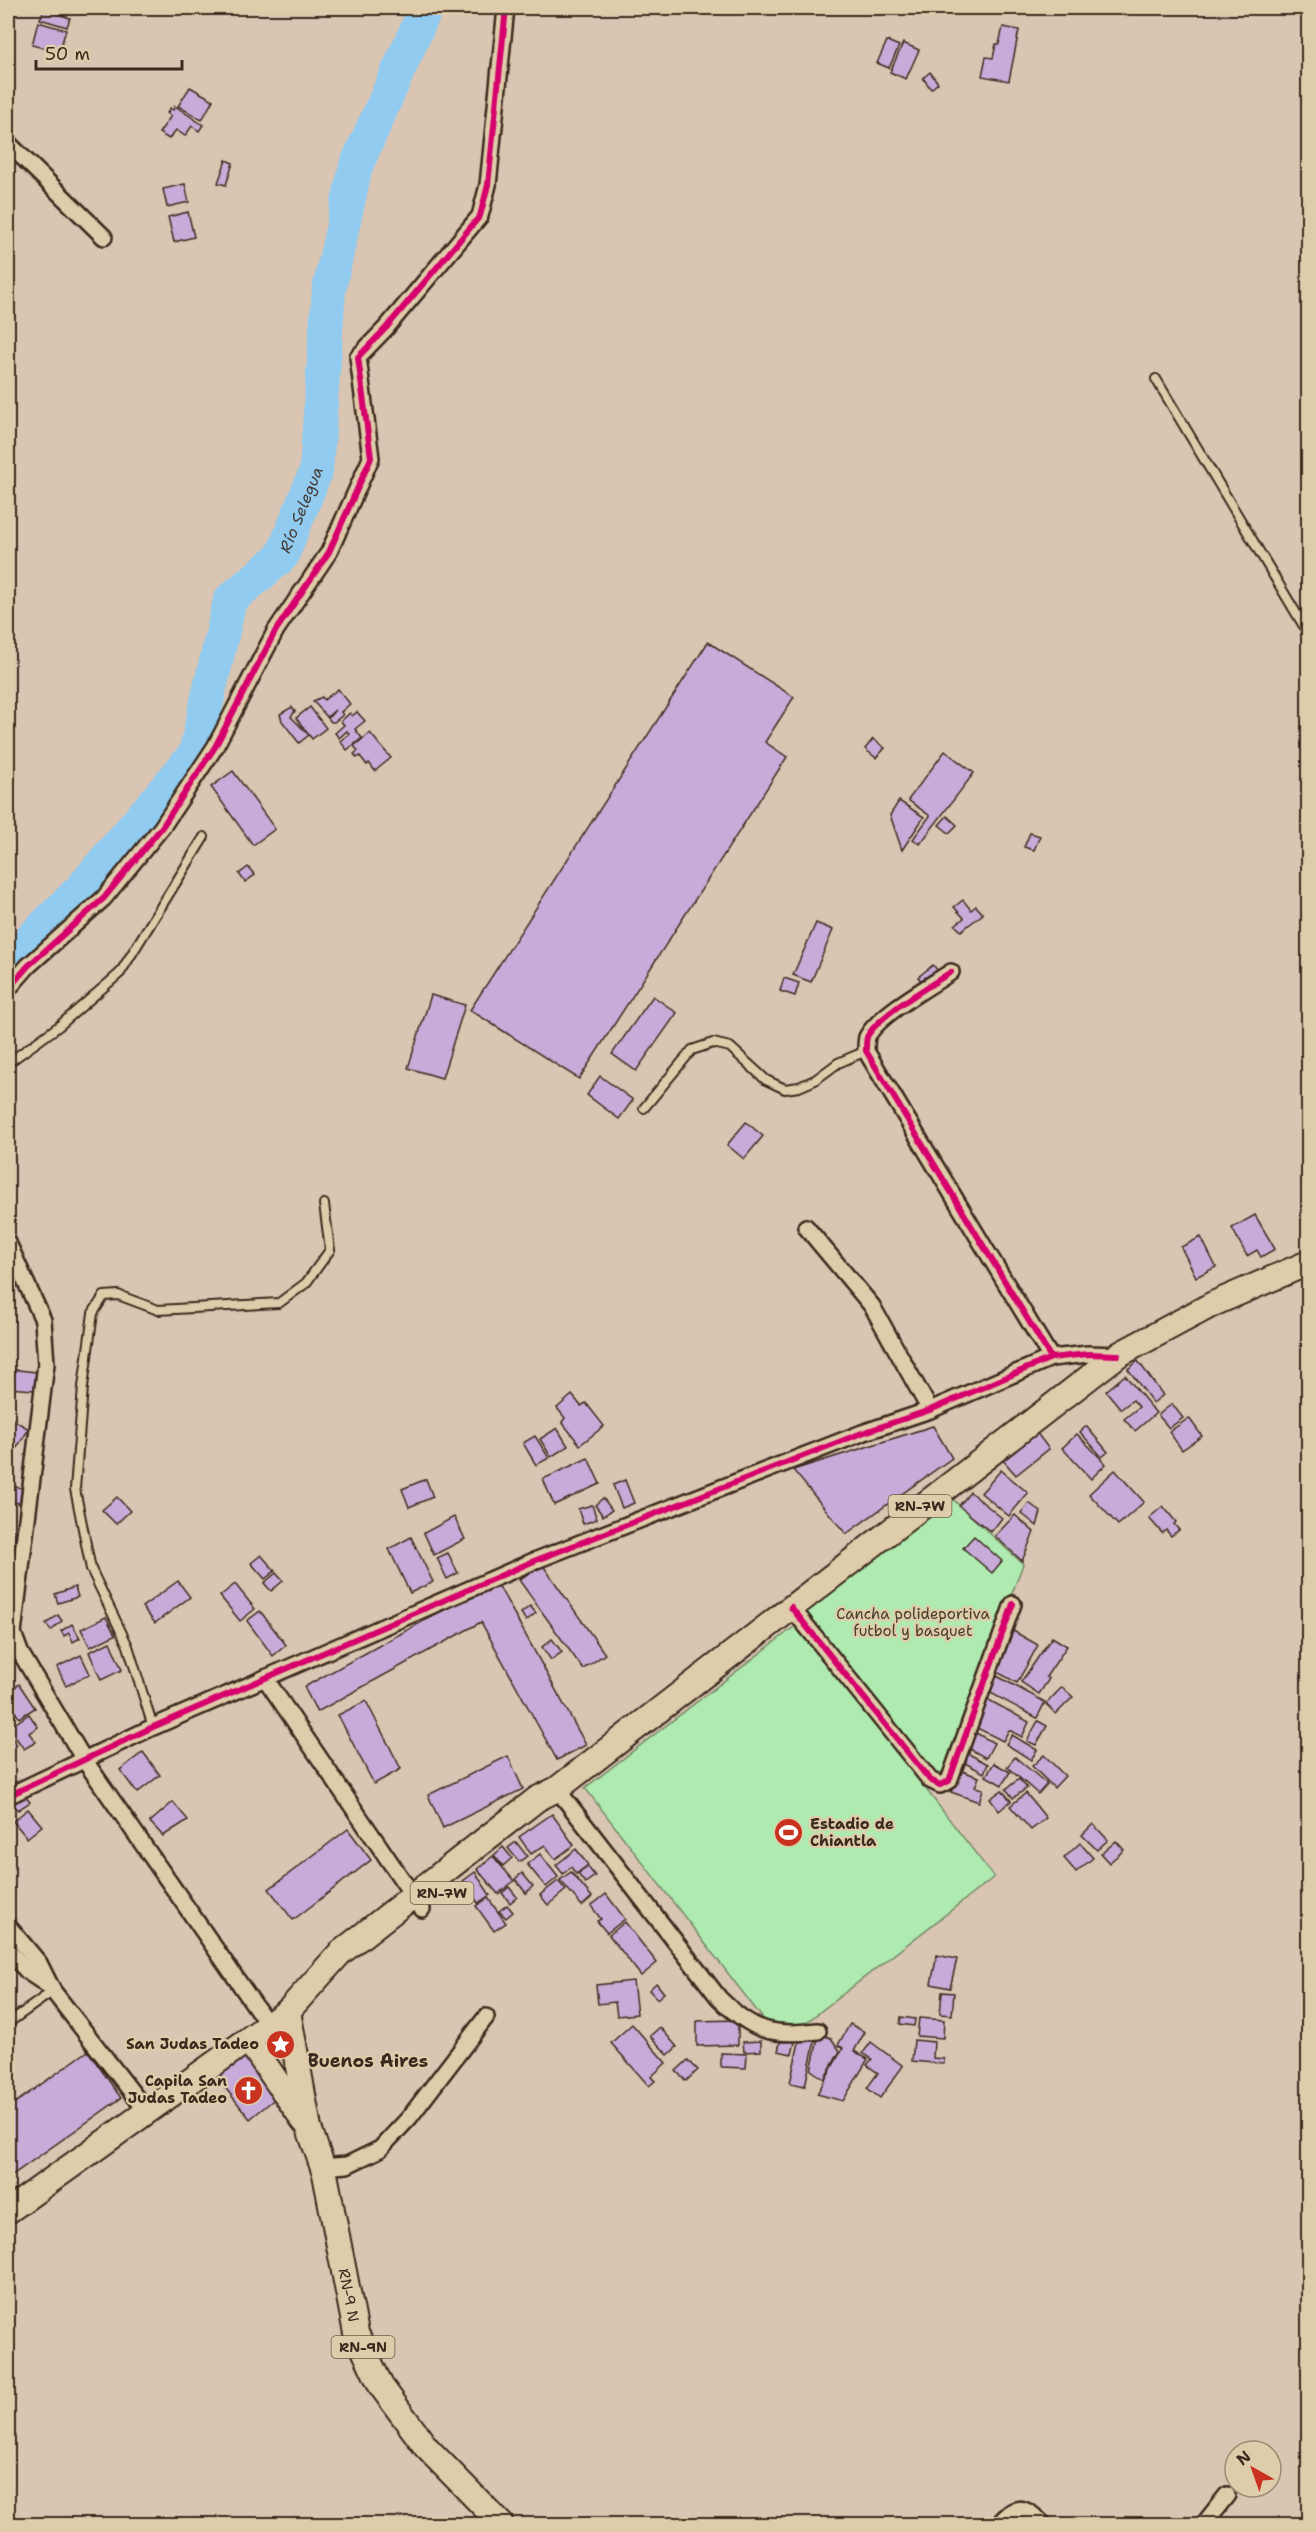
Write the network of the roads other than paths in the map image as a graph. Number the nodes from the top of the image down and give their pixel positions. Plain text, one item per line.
1 (506, 8) edge
2 (8, 143) edge
3 (104, 237) dead end
4 (1156, 379) dead end
5 (1308, 633) edge
6 (204, 837) dead end
7 (951, 972) dead end
8 (8, 989) edge
9 (866, 1051) junction
10 (8, 1063) edge
11 (644, 1108) dead end
12 (324, 1204) dead end
13 (806, 1227) dead end
14 (8, 1243) edge
15 (1308, 1263) edge
16 (1118, 1355) junction
17 (1051, 1358) junction
18 (930, 1410) junction
19 (1013, 1604) dead end
20 (791, 1607) junction
21 (265, 1678) junction
22 (153, 1727) junction
23 (83, 1758) junction
24 (557, 1789) junction
25 (8, 1796) edge
26 (417, 1902) junction
27 (8, 1926) edge
28 (8, 1950) edge
29 (51, 1989) junction
30 (486, 2017) dead end
31 (279, 2018) junction
32 (8, 2023) edge
33 (818, 2031) dead end
34 (249, 2041) junction
35 (147, 2113) junction
36 (309, 2128) junction
37 (322, 2167) junction
38 (8, 2211) edge
39 (1224, 2499) edge
40 (501, 2524) edge
41 (999, 2524) edge
42 (1043, 2524) edge
43 (1204, 2524) edge

1 - 8 street
2 - 3 street
4 - 5 lane
6 - 10 lane
7 - 9 street
9 - 11 lane
9 - 17 street
12 - 22 lane
13 - 18 street
14 - 23 street
15 - 16 main road, RN-7W
16 - 17 street
16 - 20 main road, RN-7W
17 - 18 street
18 - 21 street
19 - 20 street
20 - 24 main road, RN-7W
21 - 22 street
21 - 26 street
22 - 23 street
23 - 25 street
23 - 31 street
24 - 26 main road, RN-7W
24 - 33 street
26 - 31 main road, RN-7W
27 - 29 street
28 - 29 street
29 - 32 lane
29 - 35 street
30 - 37 street
31 - 34 main road
31 - 36 main road, RN-9 N / RN-9N
34 - 35 main road
34 - 36 main road, RN-9 N / RN-9N
35 - 38 main road
36 - 37 main road, RN-9 N / RN-9N
37 - 40 main road, RN-9 N / RN-9N
39 - 43 street
41 - 42 street

